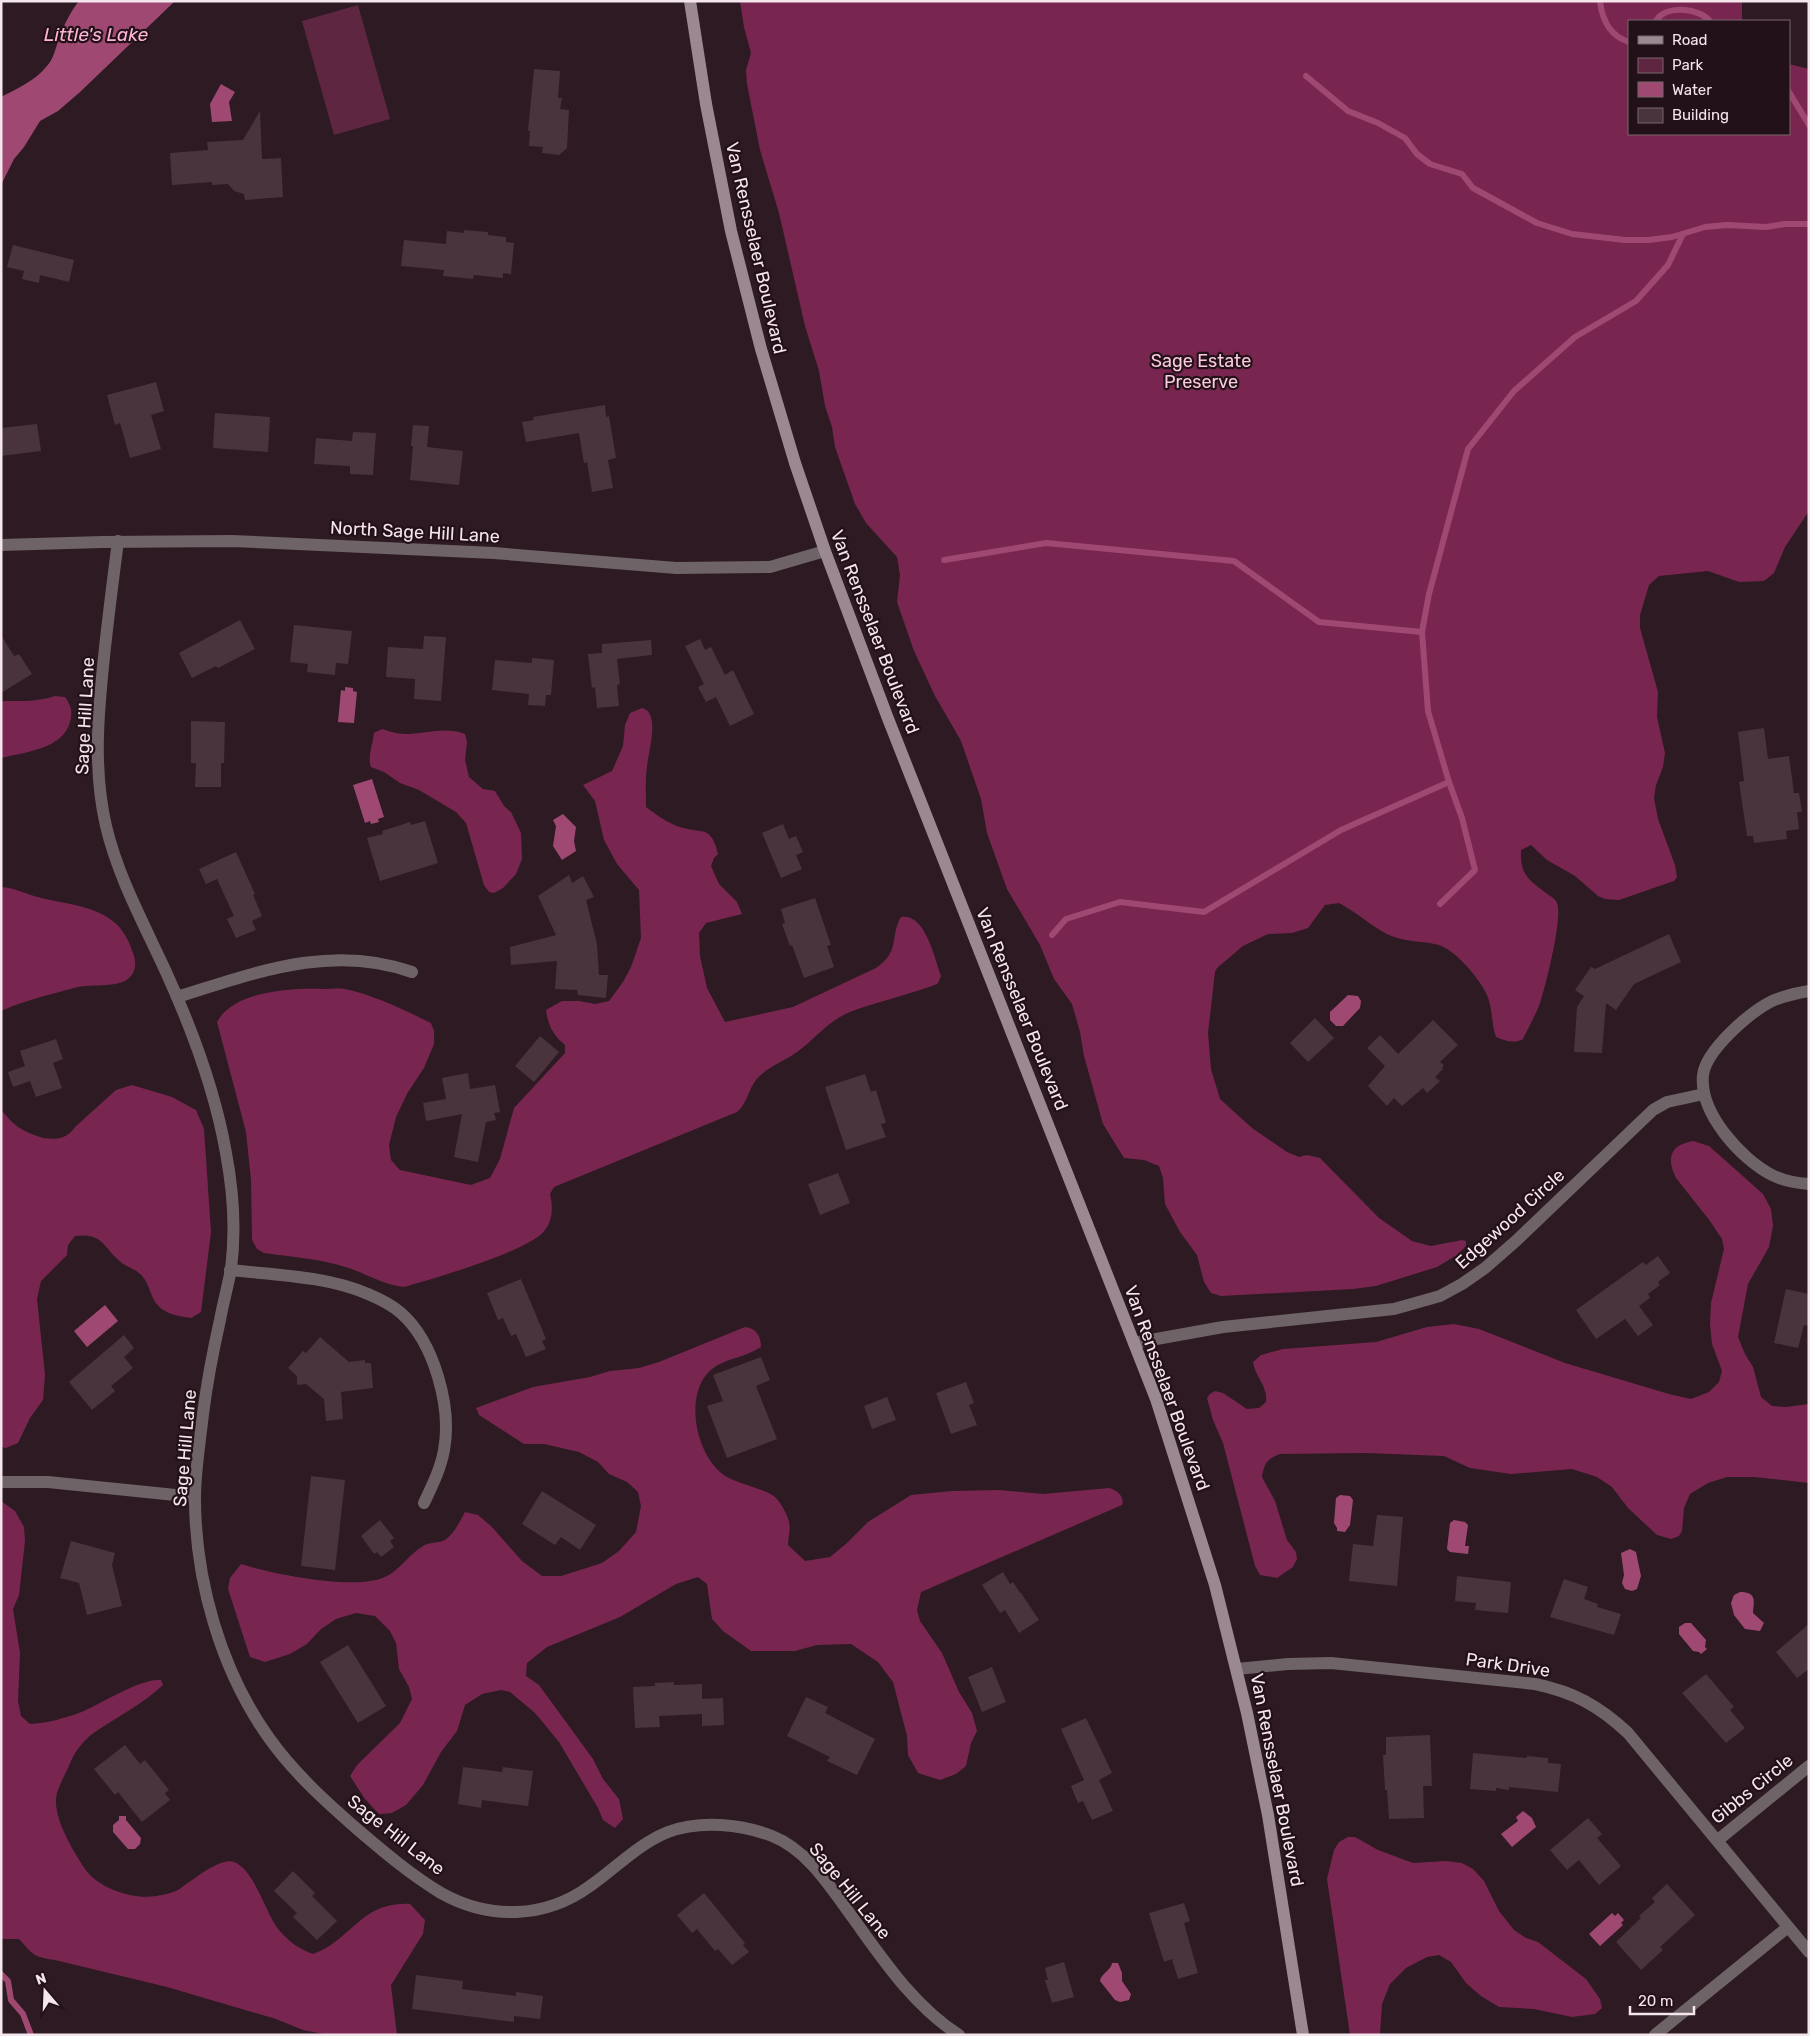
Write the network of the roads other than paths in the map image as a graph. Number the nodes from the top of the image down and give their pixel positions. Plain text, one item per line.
1 (690, 1) edge
2 (118, 541) junction
3 (1, 545) edge
4 (825, 551) junction
5 (412, 972) dead end
6 (1809, 991) edge
7 (177, 997) junction
8 (1704, 1094) junction
9 (1809, 1184) edge
10 (230, 1270) junction
11 (1134, 1343) junction
12 (1, 1482) edge
13 (195, 1497) junction
14 (424, 1503) dead end
15 (1237, 1669) junction
16 (1809, 1766) edge
17 (1718, 1840) junction
18 (1788, 1927) junction
19 (1809, 1952) edge
20 (959, 2035) edge
21 (1303, 2035) edge
22 (1655, 2035) edge

1 - 4 main road, Van Rensselaer Boulevard
2 - 3 street, North Sage Hill Lane
2 - 4 street, North Sage Hill Lane
2 - 7 street, Sage Hill Lane
4 - 11 main road, Van Rensselaer Boulevard
5 - 7 street
6 - 8 street
7 - 10 street, Sage Hill Lane
8 - 9 street
8 - 11 street, Edgewood Circle
10 - 13 street, Sage Hill Lane
10 - 14 street
11 - 15 main road, Van Rensselaer Boulevard
12 - 13 street
13 - 20 street, Sage Hill Lane
15 - 17 street, Park Drive
15 - 21 main road, Van Rensselaer Boulevard
16 - 17 street, Gibbs Circle
17 - 18 street, Park Drive
18 - 19 street, Park Drive
18 - 22 street

